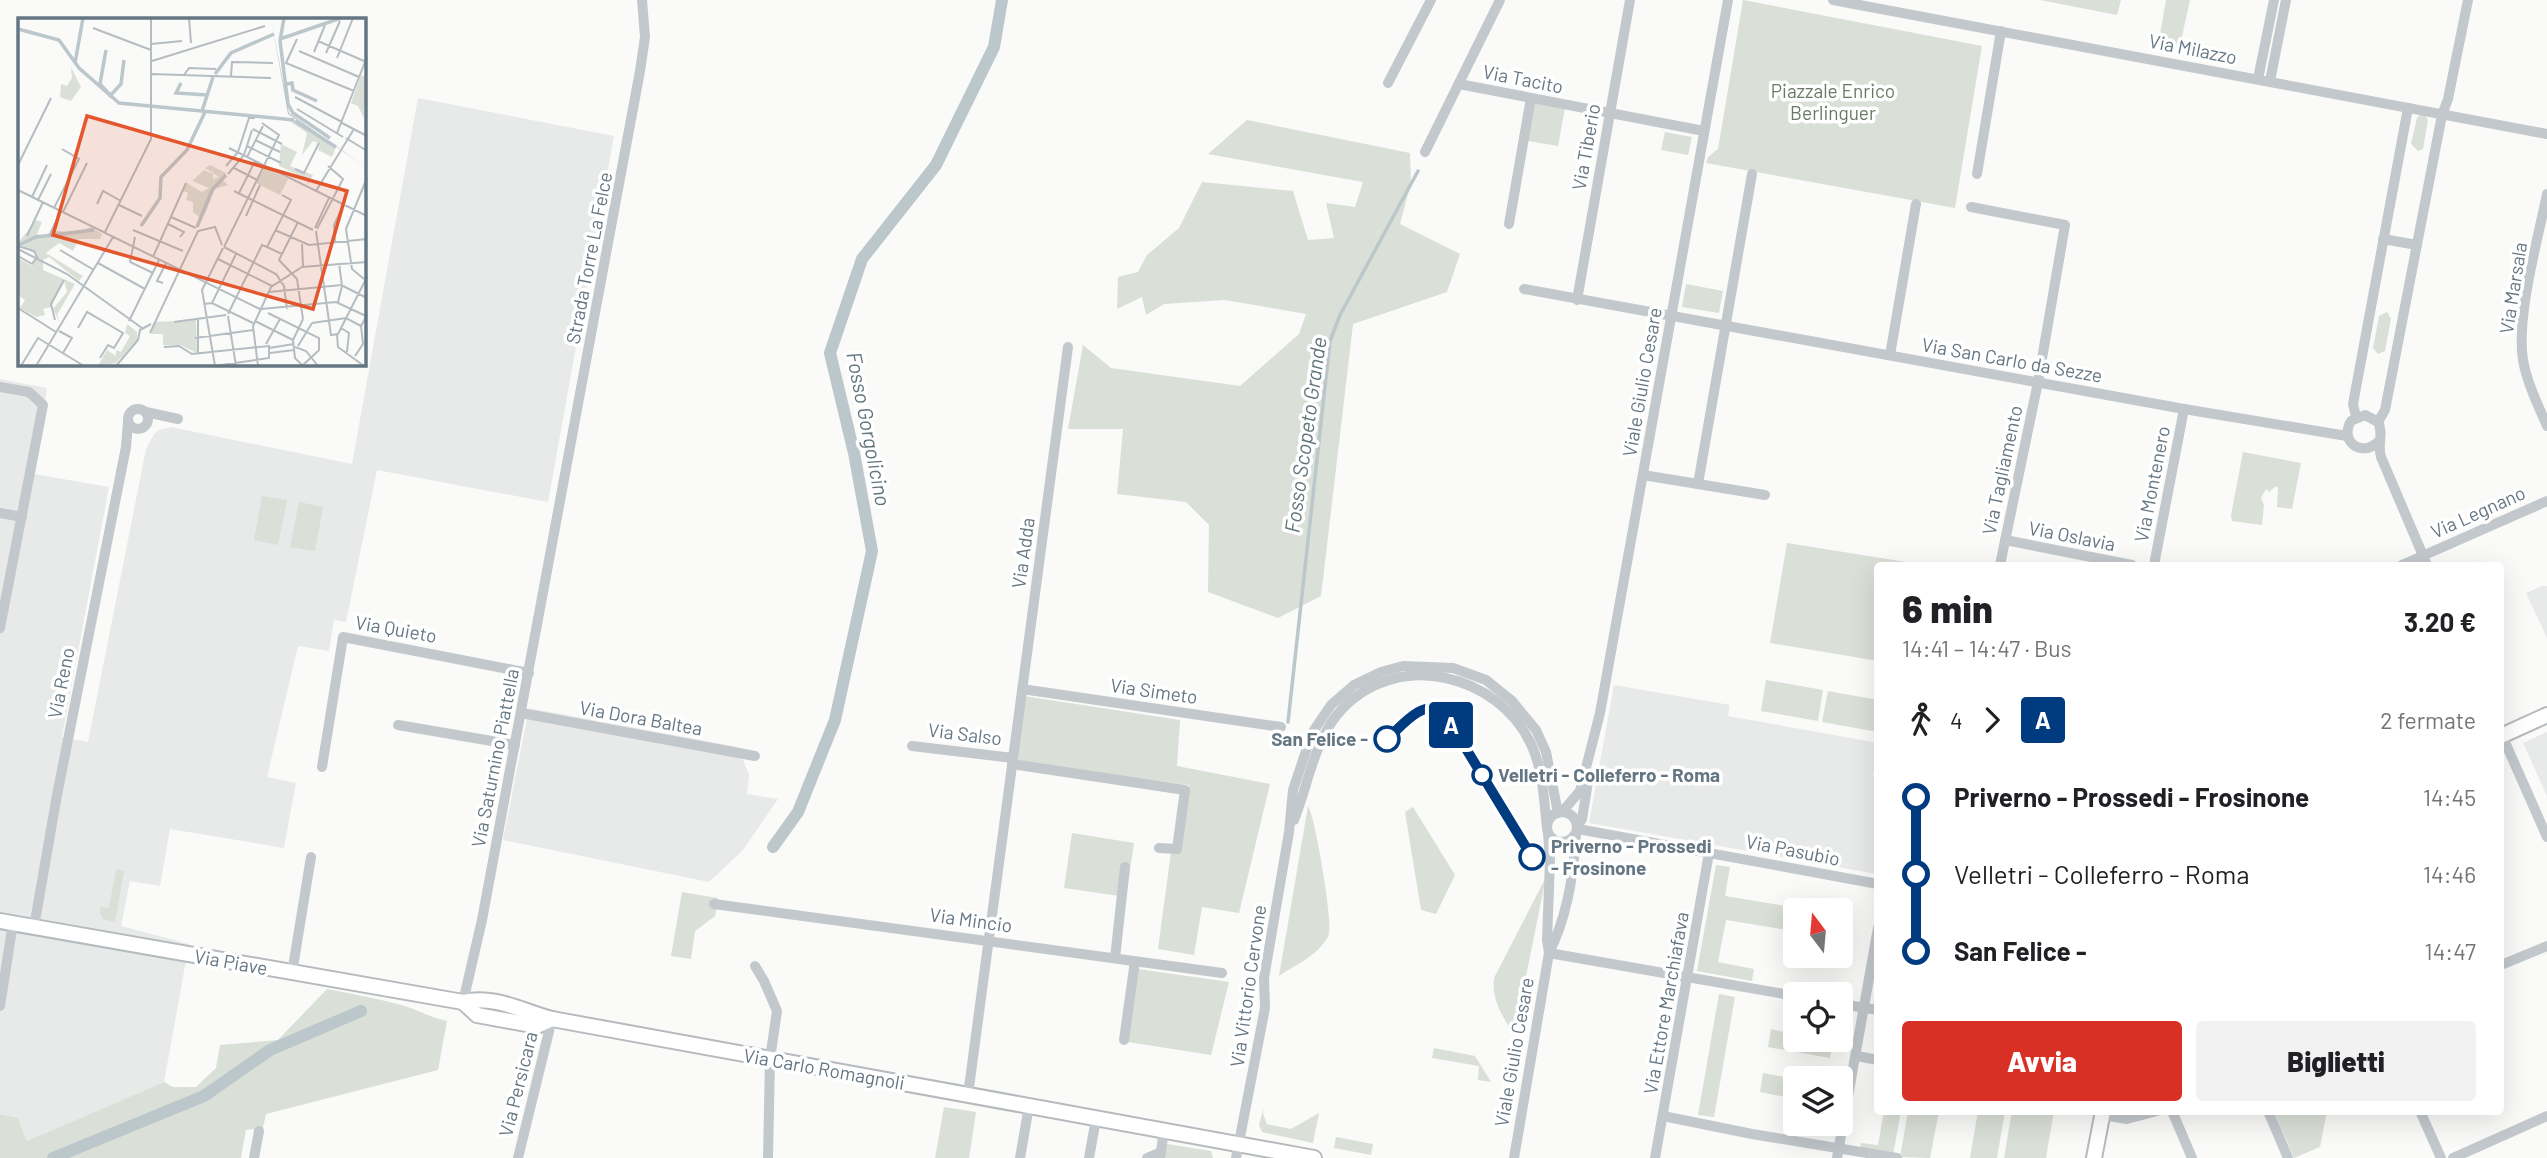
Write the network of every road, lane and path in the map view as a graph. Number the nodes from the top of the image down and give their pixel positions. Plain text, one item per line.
1 (642, 0) edge
2 (1431, 0) edge
3 (1500, 0) edge
4 (1630, 0) edge
5 (1728, 0) edge
6 (1833, 0) edge
7 (2274, 0) edge
8 (2286, 0) edge
9 (2468, 0) edge
10 (2001, 31) junction
11 (2264, 80) junction
12 (1388, 83) dead end
13 (1458, 84) junction
14 (1531, 98) junction
15 (2407, 108) junction
16 (1610, 113) junction
17 (2442, 115) junction
18 (1704, 131) junction
19 (2547, 134) edge
20 (1425, 152) dead end
21 (1752, 174) dead end
22 (1977, 174) dead end
23 (2547, 194) edge
24 (1916, 204) dead end
25 (1971, 207) dead end
26 (1508, 224) dead end
27 (2383, 239) junction
28 (2417, 245) junction
29 (1524, 289) dead end
30 (1577, 300) junction
31 (1671, 317) junction
32 (1725, 327) junction
33 (1068, 347) dead end
34 (1890, 355) junction
35 (2038, 382) junction
36 (0, 387) edge
37 (2185, 409) junction
38 (146, 412) junction
39 (164, 417) junction
40 (2356, 417) junction
41 (178, 419) dead end
42 (128, 422) junction
43 (2378, 422) junction
44 (2547, 426) edge
45 (144, 427) junction
46 (2347, 436) junction
47 (2378, 442) junction
48 (126, 447) junction
49 (1643, 475) junction
50 (1699, 484) junction
51 (1765, 495) dead end
52 (2547, 501) edge
53 (0, 513) edge
54 (22, 517) junction
55 (556, 521) joint
56 (2005, 540) junction
57 (2425, 561) edge
58 (2001, 562) edge
59 (2117, 562) edge
60 (2155, 562) edge
61 (0, 628) edge
62 (529, 673) junction
63 (1022, 689) junction
64 (521, 713) junction
65 (2547, 715) edge
66 (398, 725) dead end
67 (1281, 727) dead end
68 (2504, 734) edge
69 (2504, 742) edge
70 (515, 745) junction
71 (912, 746) dead end
72 (755, 756) dead end
73 (1013, 761) junction
74 (322, 767) dead end
75 (1587, 769) junction
76 (1560, 812) junction
77 (1577, 829) junction
78 (1548, 830) junction
79 (1289, 832) junction
80 (2547, 836) edge
81 (1159, 848) dead end
82 (1709, 853) junction
83 (311, 857) dead end
84 (1125, 867) dead end
85 (1874, 883) edge
86 (714, 904) dead end
87 (7, 922) edge
88 (34, 927) junction
89 (989, 940) junction
90 (2547, 946) edge
91 (1549, 953) junction
92 (1874, 955) edge
93 (1115, 958) junction
94 (1135, 961) junction
95 (2504, 964) edge
96 (755, 966) dead end
97 (1222, 972) dead end
98 (292, 973) junction
99 (1688, 977) junction
100 (1783, 994) edge
101 (463, 1002) junction
102 (0, 1006) edge
103 (1853, 1006) edge
104 (1866, 1008) junction
105 (1874, 1009) edge
106 (552, 1019) junction
107 (1124, 1040) dead end
108 (1857, 1056) junction
109 (770, 1059) junction
110 (1874, 1059) edge
111 (968, 1095) junction
112 (1029, 1106) junction
113 (2102, 1115) edge
114 (2110, 1115) edge
115 (2142, 1115) edge
116 (2174, 1115) edge
117 (2270, 1115) edge
118 (2422, 1115) edge
119 (1663, 1116) junction
120 (2547, 1116) edge
121 (1096, 1119) junction
122 (259, 1131) dead end
123 (1164, 1131) junction
124 (1237, 1151) edge
125 (1838, 1152) edge
126 (1160, 1155) edge
127 (254, 1158) edge
128 (518, 1158) edge
129 (768, 1158) edge
130 (1020, 1158) edge
131 (1089, 1158) edge
132 (1147, 1158) edge
133 (1314, 1158) edge
134 (1514, 1158) edge
135 (1656, 1158) edge
136 (1897, 1158) edge
137 (2094, 1158) edge
138 (2192, 1158) edge
139 (2288, 1158) edge
140 (2441, 1158) edge
141 (2453, 1158) edge

1 - 55 street, Strada Torre La Felce
2 - 12 street
3 - 13 street
4 - 16 street, Via Tiberio
5 - 18 street, Viale Giulio Cesare
6 - 10 street, Via Milazzo
7 - 11 street
8 - 11 street
9 - 17 street
10 - 11 street, Via Milazzo
10 - 22 street
11 - 15 street, Via Milazzo
13 - 14 street, Via Tacito
13 - 20 street
14 - 16 street, Via Tacito
14 - 26 street
15 - 17 street, Via Milazzo
15 - 27 street
16 - 18 street, Via Tacito
16 - 30 street, Via Tiberio
17 - 19 street, Via Milazzo
17 - 28 street
18 - 31 street, Viale Giulio Cesare
21 - 32 street
23 - 44 street, Via Marsala
24 - 34 street
25 - 35 street, Via Tagliamento
27 - 28 street
27 - 40 street
28 - 43 street
29 - 30 street, Via San Carlo da Sezze
30 - 31 street, Via San Carlo da Sezze
31 - 32 street, Via San Carlo da Sezze
31 - 49 street, Viale Giulio Cesare
32 - 34 street, Via San Carlo da Sezze
32 - 50 street
33 - 63 street, Via Adda
34 - 35 street, Via San Carlo da Sezze
35 - 37 street, Via San Carlo da Sezze
35 - 56 street, Via Tagliamento
36 - 54 street
37 - 46 street, Via San Carlo da Sezze
37 - 60 street, Via Montenero
38 - 39 street
38 - 42 street
38 - 45 street
39 - 41 street
39 - 45 street, Via Reno
40 - 43 street
40 - 46 street
42 - 45 street
42 - 48 street, Via Reno
43 - 47 street
45 - 48 street, Via Reno
46 - 47 street
47 - 57 street
48 - 88 street, Via Reno
49 - 50 street
49 - 75 street, Viale Giulio Cesare
50 - 51 street
52 - 57 street, Via Legnano
53 - 54 street
54 - 61 street
55 - 62 street, Via Saturnino Piattella
56 - 58 street, Via Tagliamento
56 - 59 street, Via Oslavia
62 - 64 street, Via Saturnino Piattella
62 - 74 street, Via Quieto
63 - 67 street, Via Simeto
63 - 73 street, Via Adda
64 - 70 street, Via Saturnino Piattella
64 - 72 street, Via Dora Baltea
65 - 68 main road
66 - 70 street
69 - 80 street
70 - 101 street, Via Saturnino Piattella
71 - 73 street, Via Salso
73 - 81 street
73 - 89 street, Via Adda
75 - 76 street, Viale Giulio Cesare
75 - 77 street, Viale Giulio Cesare
76 - 77 street
76 - 78 street
76 - 79 street, Via Vittorio Cervone
77 - 78 street
77 - 82 street, Via Pasubio
77 - 91 street, Viale Giulio Cesare
78 - 79 street, Via Vittorio Cervone
78 - 91 street, Viale Giulio Cesare
79 - 124 street, Via Vittorio Cervone
82 - 85 street, Via Pasubio
82 - 99 street, Via Ettore Marchiafava
83 - 98 street
84 - 93 street
86 - 89 street, Via Mincio
87 - 88 main road, Via Piave
87 - 102 street
88 - 98 main road, Via Piave
89 - 93 street, Via Mincio
89 - 111 street, Via Adda
90 - 95 street
91 - 99 street
91 - 134 street, Viale Giulio Cesare
92 - 104 street
93 - 94 street, Via Mincio
94 - 97 street, Via Mincio
94 - 107 street
96 - 109 street
98 - 101 main road, Via Piave
99 - 100 street
99 - 119 street, Via Ettore Marchiafava
101 - 106 main road, Via Piave
103 - 104 street
104 - 105 street
104 - 108 street
106 - 109 main road, Via Carlo Romagnoli
106 - 128 street, Via Persicara
108 - 110 street
108 - 125 street
109 - 111 main road, Via Carlo Romagnoli
109 - 129 street
111 - 112 main road, Via Carlo Romagnoli
112 - 121 main road, Via Carlo Romagnoli
112 - 130 street
113 - 137 main road
114 - 115 street
116 - 138 street
117 - 139 street
118 - 140 street
119 - 125 street
119 - 135 street, Via Ettore Marchiafava
120 - 141 street
121 - 123 main road, Via Carlo Romagnoli
121 - 131 street
122 - 127 street
123 - 124 main road, Via Carlo Romagnoli
123 - 126 street
124 - 133 main road, Via Carlo Romagnoli
125 - 136 street
126 - 132 street

